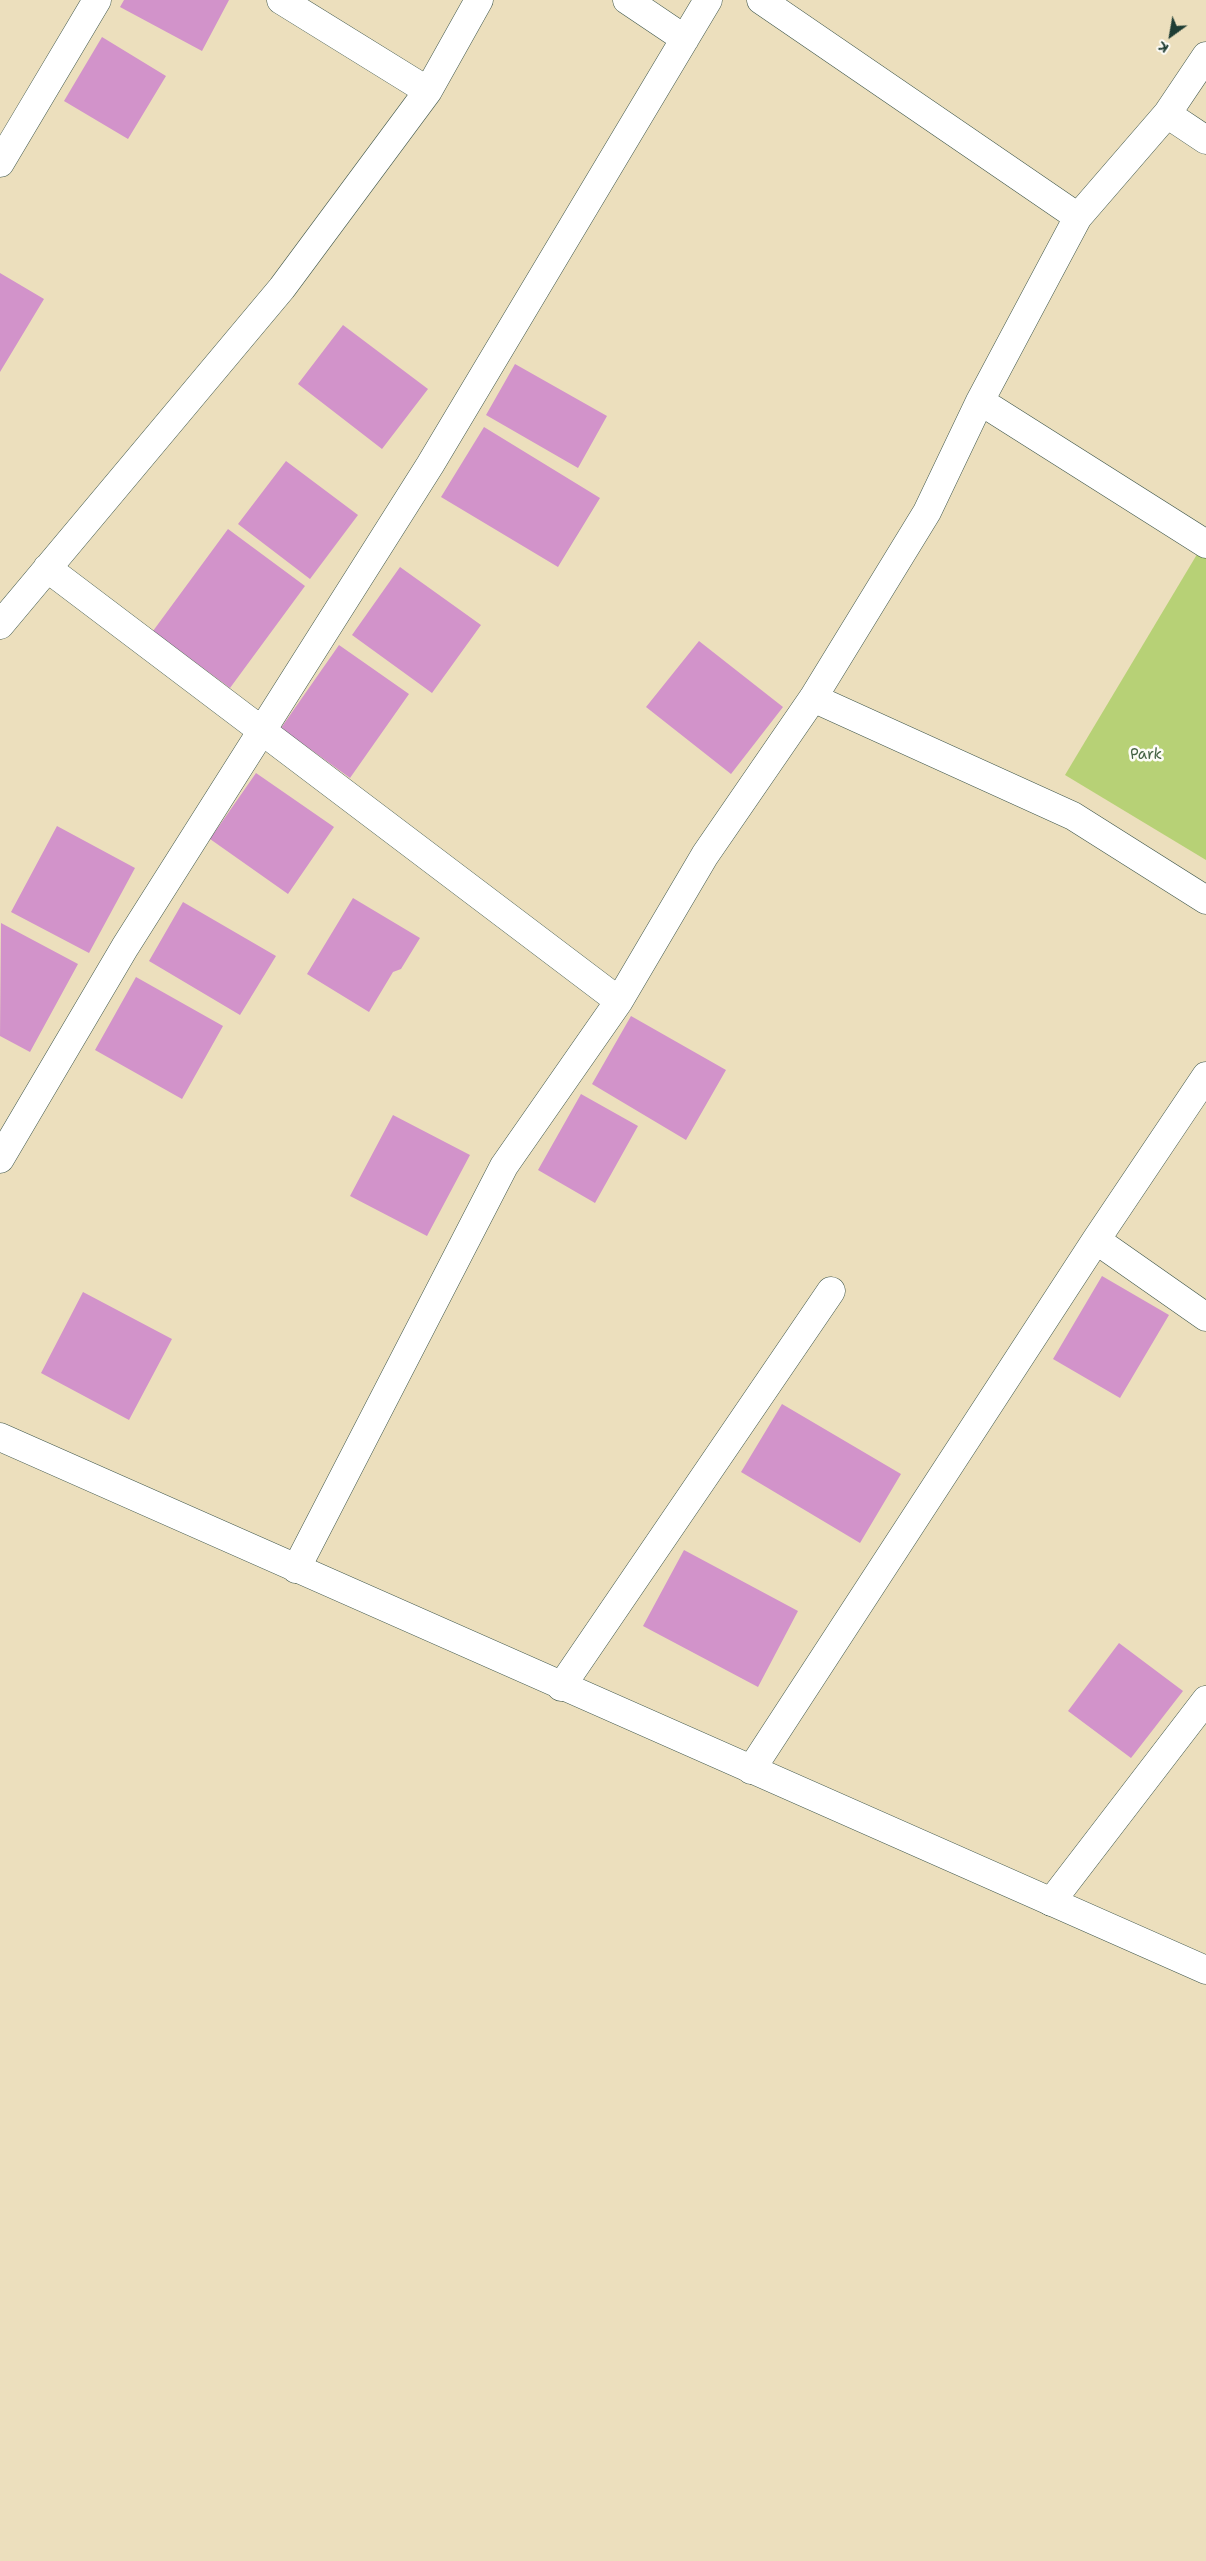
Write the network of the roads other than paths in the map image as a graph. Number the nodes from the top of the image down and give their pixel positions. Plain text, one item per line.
1 (97, 0) edge
2 (280, 0) edge
3 (479, 0) edge
4 (627, 0) edge
5 (708, 0) edge
6 (760, 0) edge
7 (684, 39) junction
8 (1206, 56) edge
9 (428, 91) junction
10 (1167, 114) junction
11 (1206, 140) edge
12 (0, 163) edge
13 (1078, 217) junction
14 (980, 402) junction
15 (1206, 544) edge
16 (47, 568) junction
17 (0, 624) edge
18 (813, 698) junction
19 (262, 730) junction
20 (1206, 900) edge
21 (619, 1001) junction
22 (1206, 1076) edge
23 (0, 1159) edge
24 (1096, 1240) junction
25 (831, 1291) dead end
26 (1206, 1317) edge
27 (0, 1437) edge
28 (296, 1569) junction
29 (561, 1687) junction
30 (1206, 1700) edge
31 (751, 1770) junction
32 (1051, 1902) junction
33 (1206, 1970) edge

1 - 12 street
2 - 9 street
3 - 9 street
4 - 7 street
5 - 7 street
6 - 13 street
7 - 19 street
8 - 10 street
9 - 16 street
10 - 11 street
10 - 13 street
13 - 14 street
14 - 15 street
14 - 18 street
16 - 17 street
16 - 19 street
18 - 20 street
18 - 21 street
19 - 21 street
19 - 23 street
21 - 28 street
22 - 24 street
24 - 26 street
24 - 31 street
25 - 29 street
27 - 28 street
28 - 29 street
29 - 31 street
30 - 32 street
31 - 32 street
32 - 33 street

